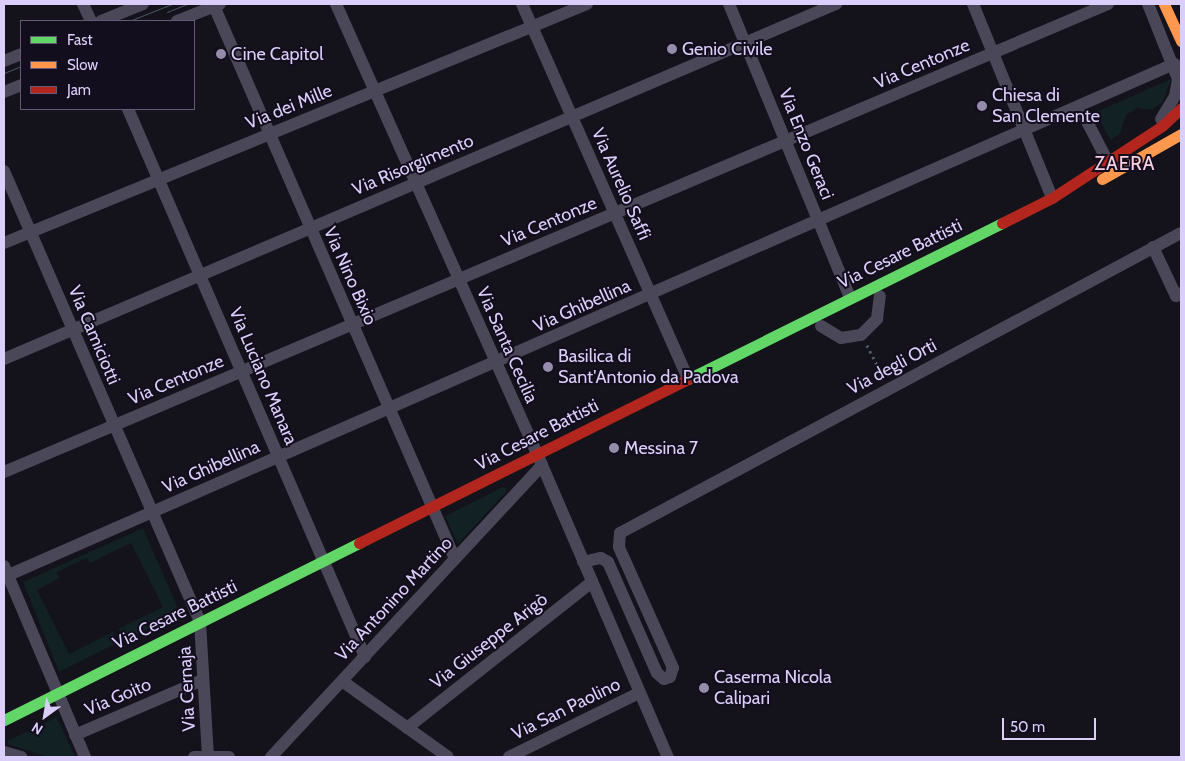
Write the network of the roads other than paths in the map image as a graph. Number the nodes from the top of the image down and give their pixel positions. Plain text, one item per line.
1 (83, 4) edge
2 (144, 4) edge
3 (336, 4) edge
4 (522, 4) edge
5 (587, 4) edge
6 (729, 4) edge
7 (836, 4) edge
8 (973, 4) edge
9 (1108, 4) edge
10 (1148, 4) edge
11 (1152, 4) edge
12 (1164, 4) edge
13 (217, 5) edge
14 (1170, 16) junction
15 (91, 20) edge
16 (104, 20) edge
17 (180, 20) edge
18 (532, 26) junction
19 (1181, 41) edge
20 (745, 43) junction
21 (993, 53) junction
22 (20, 54) edge
23 (4, 61) edge
24 (1174, 64) junction
25 (20, 85) edge
26 (375, 91) junction
27 (4, 92) edge
28 (1080, 108) junction
29 (1181, 108) edge
30 (128, 110) edge
31 (572, 116) junction
32 (1181, 126) edge
33 (1025, 132) junction
34 (270, 134) junction
35 (1181, 134) edge
36 (1143, 137) junction
37 (785, 141) junction
38 (1107, 160) junction
39 (4, 171) edge
40 (1102, 179) junction
41 (159, 180) junction
42 (416, 183) junction
43 (1052, 198) junction
44 (615, 213) junction
45 (818, 222) junction
46 (311, 228) junction
47 (30, 232) junction
48 (1181, 233) edge
49 (4, 244) edge
50 (1152, 247) junction
51 (200, 275) junction
52 (459, 279) junction
53 (1178, 294) edge
54 (651, 295) junction
55 (880, 296) junction
56 (850, 298) junction
57 (353, 324) junction
58 (821, 326) junction
59 (72, 329) junction
60 (4, 359) edge
61 (496, 362) junction
62 (242, 371) junction
63 (688, 378) junction
64 (389, 409) junction
65 (114, 425) junction
66 (278, 457) junction
67 (540, 459) junction
68 (4, 472) edge
69 (152, 512) junction
70 (434, 512) junction
71 (455, 559) junction
72 (584, 562) junction
73 (326, 566) junction
74 (5, 573) edge
75 (592, 582) junction
76 (200, 628) junction
77 (365, 656) junction
78 (203, 680) junction
79 (342, 681) junction
80 (639, 693) junction
81 (59, 698) junction
82 (4, 720) edge
83 (407, 728) junction
84 (4, 731) edge
85 (75, 735) junction
86 (4, 752) edge
87 (208, 755) junction
88 (20, 757) edge
89 (85, 757) edge
90 (194, 757) edge
91 (230, 757) edge
92 (272, 757) edge
93 (448, 757) edge
94 (509, 757) edge
95 (668, 757) edge

1 - 15 street
2 - 16 street
3 - 26 street, Via Santa Cecilia
4 - 18 street, Via Aurelio Saffi
5 - 18 street, Via dei Mille
6 - 20 street, Via Enzo Geraci
7 - 20 street, Via Risorgimento
8 - 21 street
9 - 21 street, Via Centonze
10 - 24 street
11 - 14 street
12 - 14 main road
13 - 17 street
13 - 34 street, Via Nino Bixio
14 - 19 main road
18 - 26 street, Via dei Mille
18 - 31 street, Via Aurelio Saffi
20 - 31 street, Via Risorgimento
20 - 37 street, Via Enzo Geraci
21 - 33 street
21 - 37 street, Via Centonze
22 - 23 street
24 - 28 street, Via Ghibellina
24 - 36 street
25 - 27 street
26 - 34 street, Via dei Mille
26 - 42 street, Via Santa Cecilia
28 - 33 street, Via Ghibellina
28 - 38 street
29 - 36 main road, Via Cesare Battisti
30 - 41 street, Via Luciano Manara
31 - 42 street, Via Risorgimento
31 - 44 street, Via Aurelio Saffi
32 - 40 main road, Via Cesare Battisti
33 - 43 street
33 - 45 street, Via Ghibellina
34 - 41 street, Via dei Mille
34 - 46 street, Via Nino Bixio
35 - 40 main road
36 - 38 main road, Via Cesare Battisti
37 - 44 street, Via Centonze
37 - 45 street, Via Enzo Geraci
38 - 43 main road, Via Cesare Battisti
39 - 47 street, Via Camiciotti
40 - 55 main road, Via Cesare Battisti
41 - 47 street, Via dei Mille
41 - 51 street, Via Luciano Manara
42 - 46 street, Via Risorgimento
42 - 52 street, Via Santa Cecilia
43 - 56 main road, Via Cesare Battisti
44 - 52 street, Via Centonze
44 - 54 street, Via Aurelio Saffi
45 - 54 street, Via Ghibellina
45 - 56 street, Via Enzo Geraci
46 - 51 street, Via Risorgimento
46 - 57 street, Via Nino Bixio
47 - 49 street, Via dei Mille
47 - 59 street, Via Camiciotti
48 - 50 street, Via degli Orti
50 - 53 street
50 - 72 street, Via degli Orti
51 - 59 street, Via Risorgimento
51 - 62 street, Via Luciano Manara
52 - 57 street, Via Centonze
52 - 61 street, Via Santa Cecilia
54 - 61 street, Via Ghibellina
54 - 63 street, Via Aurelio Saffi
55 - 58 main road, Via Cesare Battisti
55 - 58 street
56 - 63 main road, Via Cesare Battisti
57 - 62 street, Via Centonze
57 - 64 street, Via Nino Bixio
58 - 67 main road, Via Cesare Battisti
59 - 60 street, Via Risorgimento
59 - 65 street, Via Camiciotti
61 - 64 street, Via Ghibellina
61 - 67 street, Via Santa Cecilia
62 - 65 street, Via Centonze
62 - 66 street, Via Luciano Manara
63 - 67 main road, Via Cesare Battisti
64 - 66 street, Via Ghibellina
64 - 70 street, Via Nino Bixio
65 - 68 street, Via Centonze
65 - 69 street, Via Camiciotti
66 - 69 street, Via Ghibellina
66 - 73 street, Via Luciano Manara
67 - 70 main road, Via Cesare Battisti
67 - 71 street, Via Antonino Martino
67 - 72 street, Via Santa Cecilia
69 - 74 street, Via Ghibellina
69 - 76 street, Via Camiciotti
70 - 71 street, Via Nino Bixio
70 - 73 main road, Via Cesare Battisti
71 - 77 street, Via Antonino Martino
72 - 75 street, Via Santa Cecilia
73 - 76 main road, Via Cesare Battisti
73 - 77 street, Via Luciano Manara
74 - 81 street
75 - 80 street, Via Santa Cecilia
75 - 83 street, Via Giuseppe Arigò
76 - 78 street, Via Cernaja
76 - 81 main road, Via Cesare Battisti
77 - 79 street, Via Antonino Martino
78 - 85 street, Via Goito
78 - 87 street, Via Cernaja
79 - 83 street
79 - 92 street, Via Antonino Martino
80 - 94 street, Via San Paolino
80 - 95 street, Via Santa Cecilia
81 - 82 main road, Via Cesare Battisti
81 - 84 main road, Via Cesare Battisti
81 - 85 street
83 - 93 street
85 - 89 street
86 - 88 street
87 - 90 street
87 - 91 street

